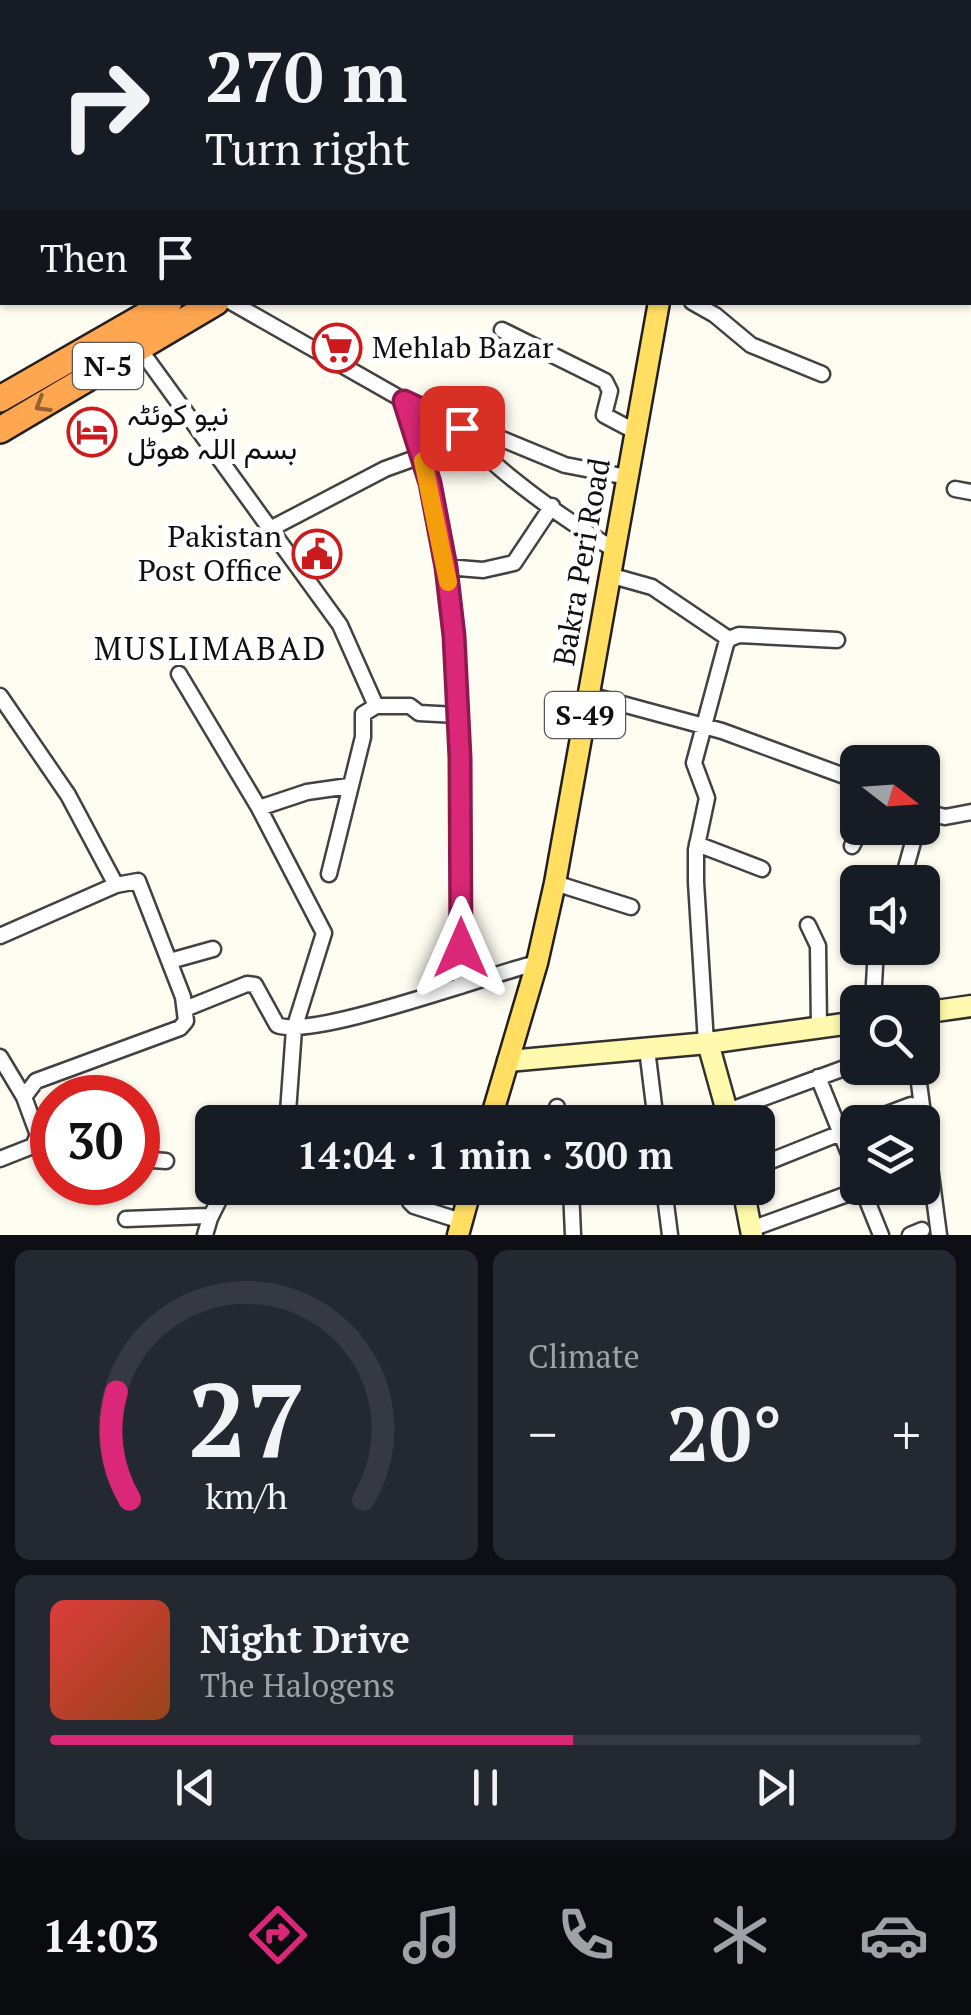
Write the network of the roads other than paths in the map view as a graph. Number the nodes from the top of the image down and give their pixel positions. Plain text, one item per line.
1 (165, 305) edge
2 (211, 305) edge
3 (236, 305) edge
4 (658, 305) edge
5 (697, 305) edge
6 (502, 330) dead end
7 (140, 348) junction
8 (822, 374) dead end
9 (0, 400) edge
10 (404, 401) junction
11 (462, 428) junction
12 (0, 430) edge
13 (636, 432) junction
14 (421, 456) junction
15 (627, 477) junction
16 (955, 489) dead end
17 (971, 492) edge
18 (552, 506) junction
19 (272, 528) junction
20 (613, 549) junction
21 (446, 567) junction
22 (609, 575) junction
23 (728, 639) junction
24 (837, 640) dead end
25 (180, 674) dead end
26 (589, 695) junction
27 (0, 696) edge
28 (376, 706) junction
29 (456, 715) junction
30 (704, 726) junction
31 (840, 775) edge
32 (349, 786) junction
33 (259, 808) junction
34 (971, 812) edge
35 (940, 816) edge
36 (697, 844) junction
37 (762, 869) dead end
38 (329, 874) dead end
39 (555, 883) junction
40 (116, 885) junction
41 (631, 906) dead end
42 (808, 925) dead end
43 (0, 936) edge
44 (213, 949) dead end
45 (170, 960) junction
46 (537, 963) junction
47 (461, 986) junction
48 (971, 1006) edge
49 (185, 1010) junction
50 (940, 1010) edge
51 (840, 1025) edge
52 (820, 1028) junction
53 (294, 1029) junction
54 (707, 1044) junction
55 (647, 1049) junction
56 (0, 1057) edge
57 (508, 1061) junction
58 (840, 1069) edge
59 (818, 1077) junction
60 (919, 1085) edge
61 (24, 1097) junction
62 (289, 1105) edge
63 (495, 1105) edge
64 (654, 1105) edge
65 (725, 1105) edge
66 (756, 1105) edge
67 (30, 1113) edge
68 (840, 1131) edge
69 (840, 1133) edge
70 (30, 1147) edge
71 (0, 1159) edge
72 (775, 1159) edge
73 (160, 1161) edge
74 (166, 1161) dead end
75 (840, 1197) edge
76 (216, 1205) edge
77 (413, 1205) edge
78 (572, 1205) edge
79 (666, 1205) edge
80 (746, 1205) edge
81 (869, 1205) edge
82 (210, 1218) junction
83 (126, 1219) dead end
84 (460, 1228) edge
85 (752, 1232) edge
86 (205, 1235) edge
87 (573, 1235) edge
88 (670, 1235) edge
89 (880, 1235) edge
90 (938, 1235) edge

1 - 9 highway, N-5
2 - 7 highway, N-5
3 - 10 street
4 - 13 main road, Bakra Peri Road / S-49
5 - 8 street
6 - 13 street
7 -> 12 highway, N-5
7 - 19 street
10 - 11 street
10 - 14 street
11 - 15 street
11 - 18 street
13 - 15 main road, Bakra Peri Road / S-49
14 - 19 street
14 - 21 street
15 - 20 main road, Bakra Peri Road / S-49
16 - 17 street
18 - 20 street
18 - 21 street
19 - 28 street
20 - 22 main road, Bakra Peri Road / S-49
21 - 29 street
22 - 23 street
22 - 26 main road, Bakra Peri Road / S-49
23 - 24 street
23 - 30 street
25 - 33 street
26 - 30 street
26 - 39 main road, Bakra Peri Road / S-49
27 - 40 street
28 - 29 street
28 - 32 street
29 - 47 street
30 - 31 street
30 - 36 street
32 - 33 street
32 - 38 street
33 - 53 street
34 - 35 street
36 - 37 street
36 - 54 street
39 - 41 street
39 - 46 main road, Bakra Peri Road / S-49
40 - 43 street
40 - 45 street
42 - 52 street
44 - 45 street
45 - 49 street
46 - 47 street
46 - 57 main road, Bakra Peri Road / S-49
47 - 53 street
48 - 50 street
49 - 53 street
49 - 61 street
51 - 52 street
52 - 54 street
53 - 62 street
54 - 55 street
54 - 65 street
55 - 57 street
55 - 64 street
56 - 61 street
57 - 63 main road, Bakra Peri Road / S-49
58 - 59 street
59 - 66 street
59 - 68 street
60 - 90 street
61 - 67 street
69 - 72 street
70 - 71 street
73 - 74 street
75 - 85 street
76 - 82 street
77 - 84 street
78 - 87 street
79 - 88 street
80 - 85 street
81 - 89 street
82 - 83 street
82 - 86 street

